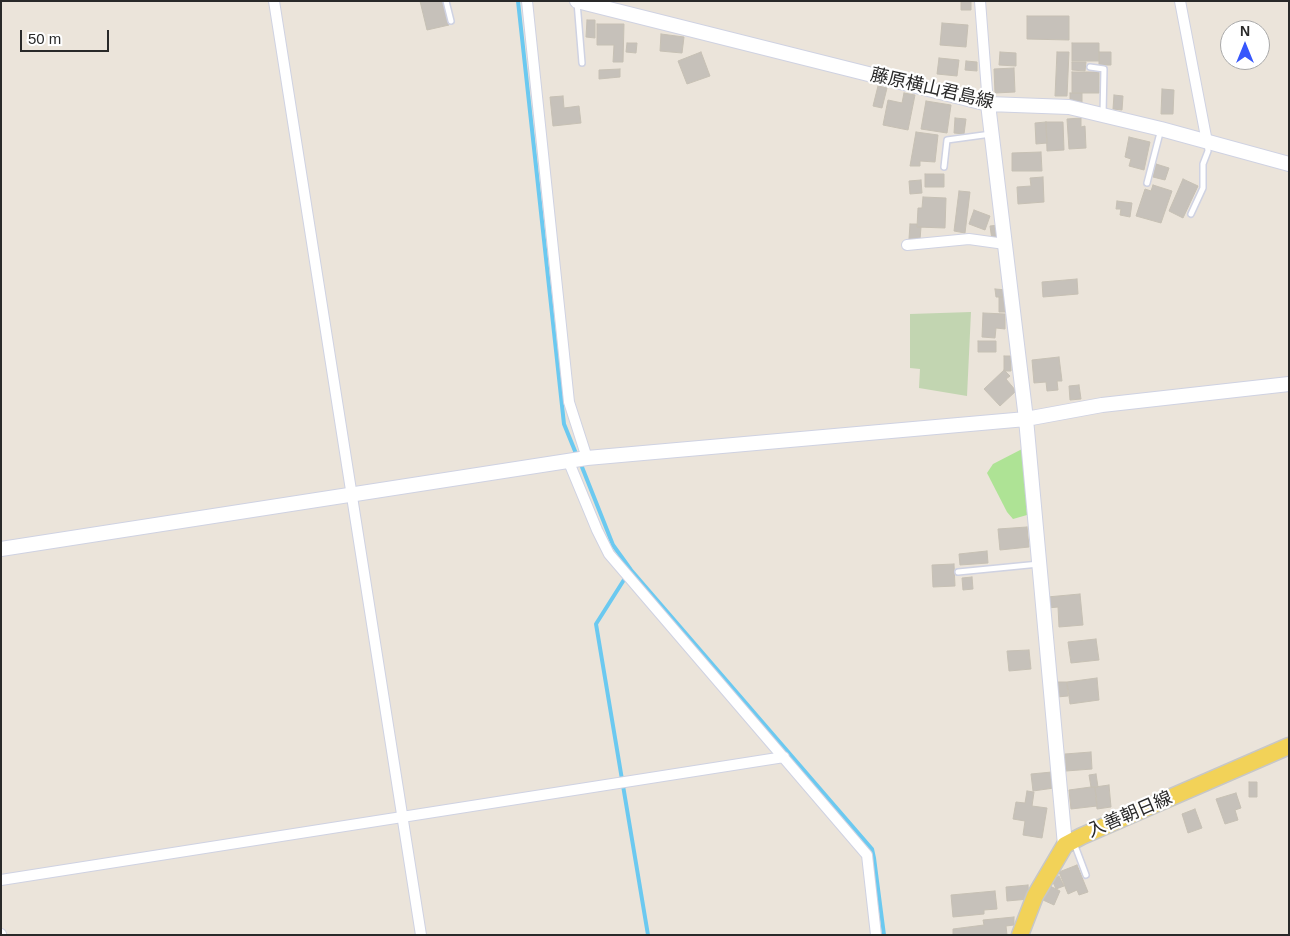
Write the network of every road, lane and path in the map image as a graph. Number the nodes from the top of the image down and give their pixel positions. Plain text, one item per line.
1 (274, 1) edge
2 (446, 1) edge
3 (527, 1) edge
4 (577, 1) edge
5 (980, 1) edge
6 (1180, 1) edge
7 (451, 21) dead end
8 (582, 63) dead end
9 (1090, 67) dead end
10 (988, 104) junction
11 (1103, 114) junction
12 (1161, 129) junction
13 (991, 134) junction
14 (1207, 142) junction
15 (1289, 164) edge
16 (944, 167) dead end
17 (1147, 183) dead end
18 (1191, 214) dead end
19 (1005, 244) junction
20 (907, 245) dead end
21 (1289, 384) edge
22 (1026, 419) junction
23 (587, 458) junction
24 (568, 460) junction
25 (352, 493) junction
26 (1, 549) edge
27 (1039, 564) junction
28 (958, 572) dead end
29 (1289, 746) edge
30 (784, 757) junction
31 (403, 816) junction
32 (1069, 843) junction
33 (1086, 874) dead end
34 (1, 880) edge
35 (421, 935) edge
36 (876, 935) edge
37 (1020, 935) edge

1 - 25 street
2 - 7 lane
3 - 23 street
4 - 8 lane
4 - 10 street, 藤原横山君島線
5 - 10 street
6 - 14 street
9 - 11 lane
10 - 11 street, 藤原横山君島線
10 - 13 street
11 - 12 street, 藤原横山君島線
12 - 14 street, 藤原横山君島線
12 - 17 lane
13 - 16 lane
13 - 19 street
14 - 15 street, 藤原横山君島線
14 - 18 lane
19 - 20 street
19 - 22 street
21 - 22 street
22 - 23 street
22 - 27 street
23 - 24 street
24 - 25 street
24 - 30 street
25 - 26 street
25 - 31 street
27 - 28 lane
27 - 32 street
29 - 32 main road, 入善朝日線
30 - 31 street
30 - 36 street
31 - 34 street
31 - 35 street
32 - 33 lane
32 - 37 main road

